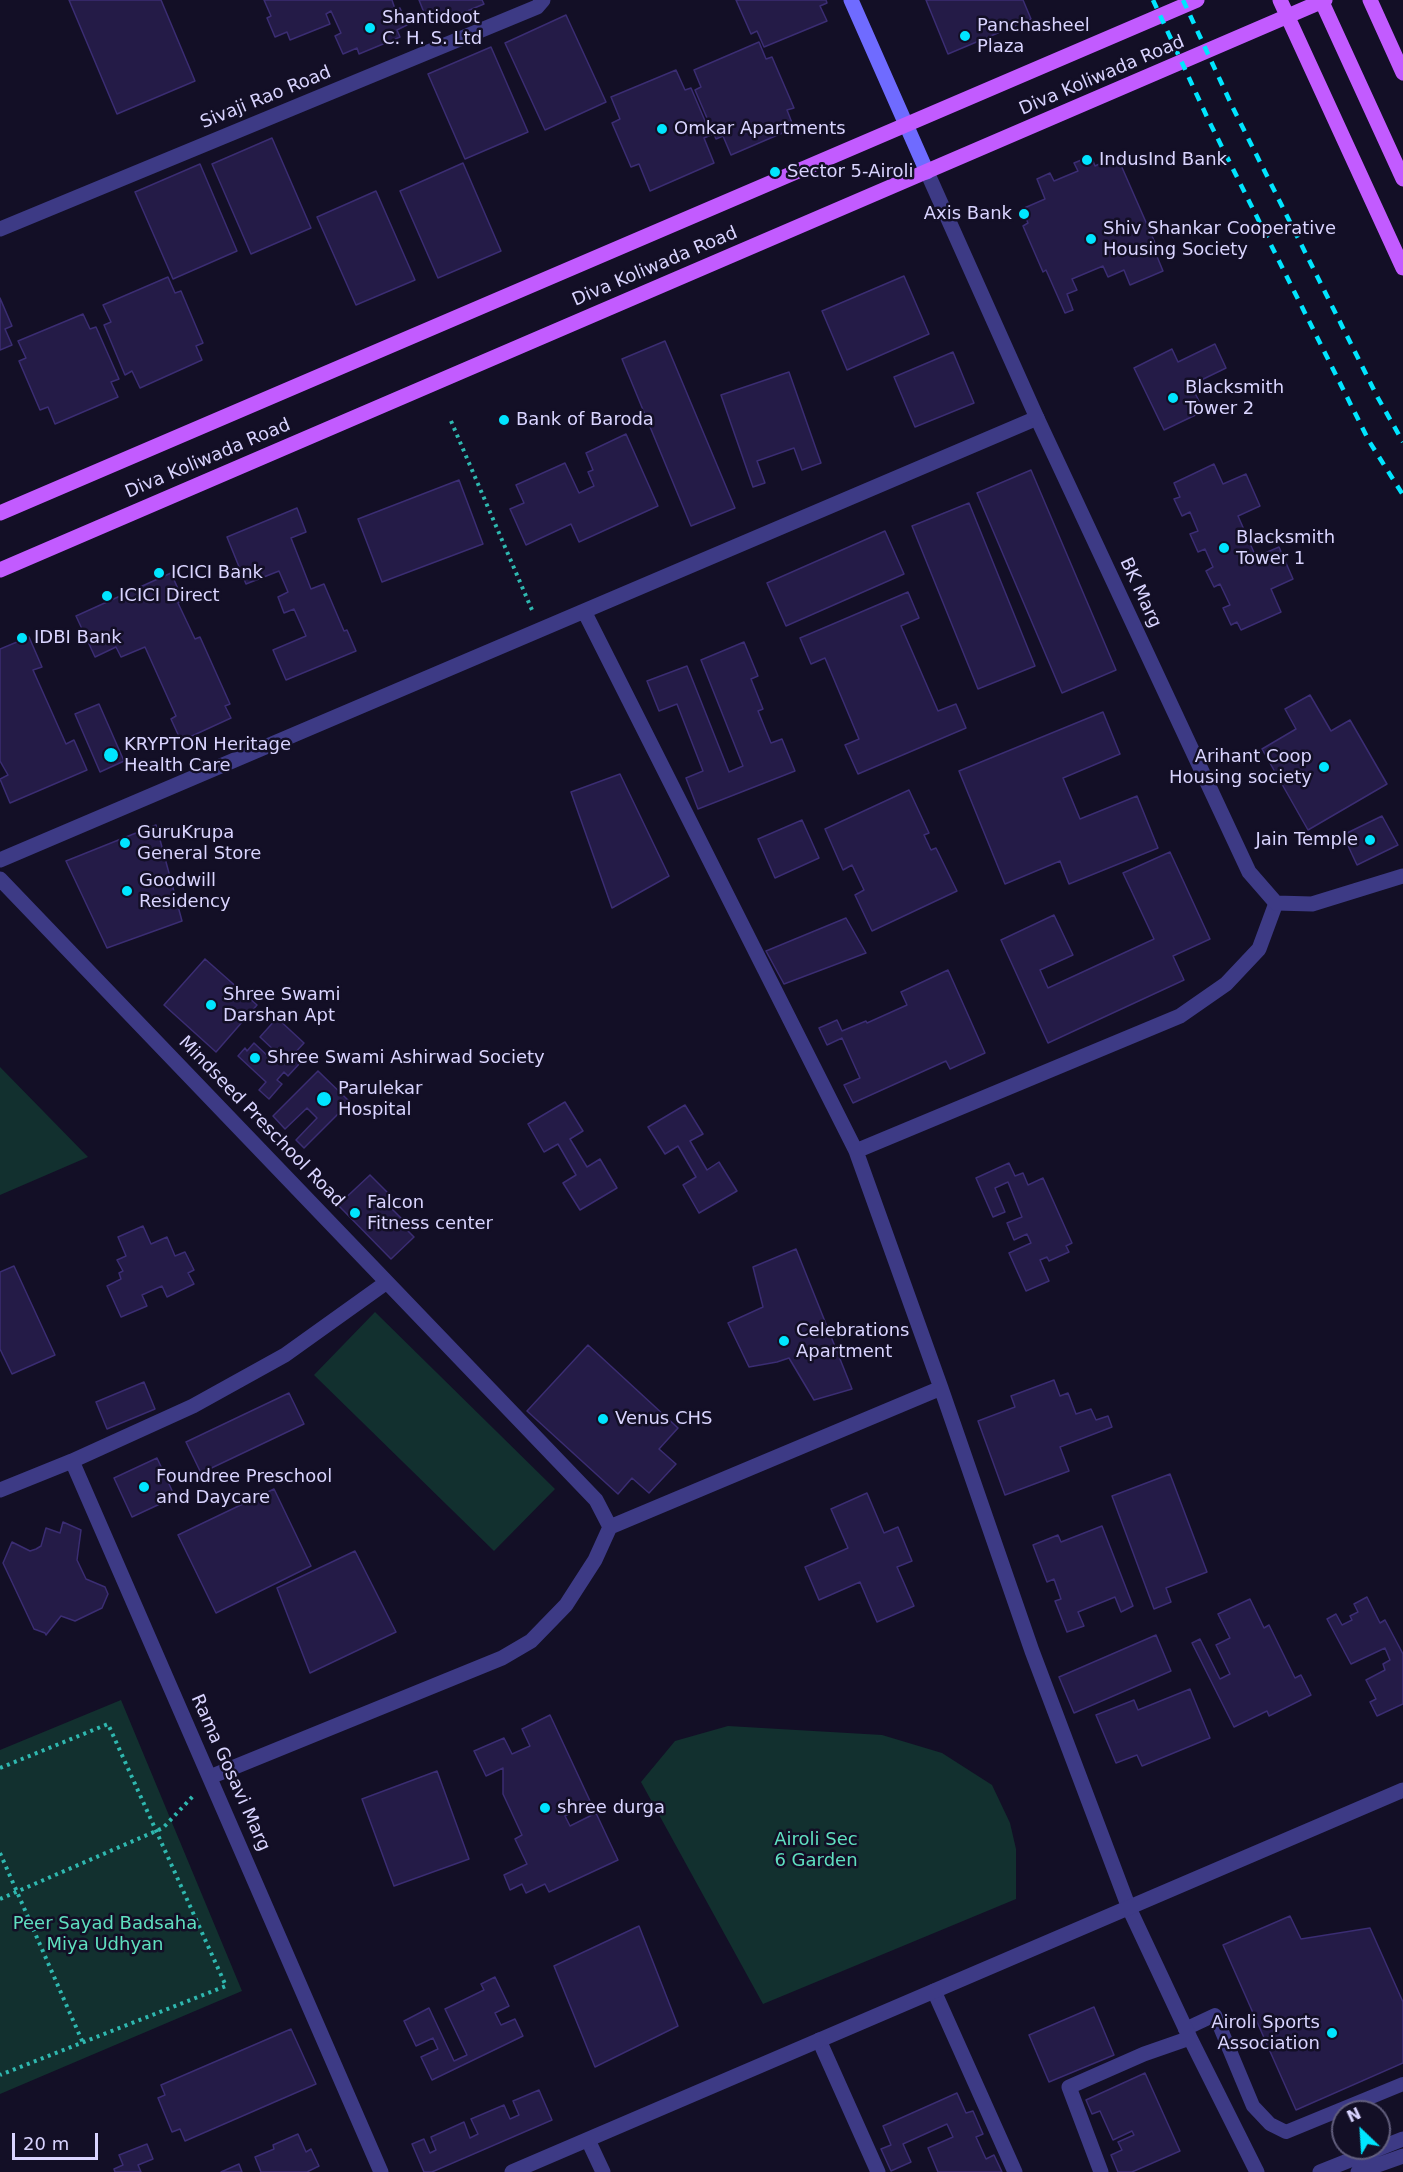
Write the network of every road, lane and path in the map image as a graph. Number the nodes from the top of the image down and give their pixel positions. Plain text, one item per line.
1 (543, 0) edge
2 (851, 0) edge
3 (1197, 0) edge
4 (1280, 0) edge
5 (1323, 0) edge
6 (1370, 0) edge
7 (1288, 17) junction
8 (1403, 73) edge
9 (906, 124) junction
10 (927, 172) junction
11 (1403, 179) edge
12 (0, 228) edge
13 (1403, 268) edge
14 (1037, 418) junction
15 (451, 421) dead end
16 (0, 513) edge
17 (0, 570) edge
18 (584, 611) junction
19 (540, 630) junction
20 (0, 860) edge
21 (1403, 876) edge
22 (0, 879) edge
23 (1276, 903) junction
24 (856, 1151) junction
25 (387, 1282) junction
26 (941, 1388) junction
27 (72, 1461) junction
28 (0, 1490) edge
29 (610, 1527) junction
30 (0, 1768) edge
31 (210, 1777) junction
32 (1403, 1790) edge
33 (156, 1831) junction
34 (0, 1853) edge
35 (0, 1899) edge
36 (1129, 1908) junction
37 (934, 1991) junction
38 (1188, 2033) junction
39 (819, 2040) junction
40 (82, 2043) junction
41 (0, 2075) edge
42 (1403, 2084) edge
43 (1403, 2139) edge
44 (588, 2140) junction
45 (1403, 2156) edge
46 (381, 2172) edge
47 (512, 2172) edge
48 (603, 2172) edge
49 (878, 2172) edge
50 (1015, 2172) edge
51 (1101, 2172) edge
52 (1257, 2172) edge
53 (1320, 2172) edge
54 (1358, 2172) edge

1 - 12 street, Sivaji Rao Road
2 - 9 main road
3 - 9 main road, Diva Koliwada Road
4 - 7 main road
5 - 7 main road, Diva Koliwada Road
5 - 11 main road
6 - 8 main road
7 - 10 main road, Diva Koliwada Road
7 - 13 main road
9 - 10 main road
9 - 16 main road, Diva Koliwada Road
10 - 14 street, BK Marg
10 - 17 main road, Diva Koliwada Road
14 - 18 street
14 - 23 street, BK Marg
15 - 19 path
18 - 19 street
18 - 24 street
19 - 20 street
21 - 23 street
22 - 25 street, Mindseed Preschool Road
23 - 24 street
24 - 26 street
25 - 27 street
25 - 29 street, Mindseed Preschool Road
26 - 29 street
26 - 36 street
27 - 28 street
27 - 31 street, Rama Gosavi Marg
29 - 31 street
30 - 33 path
31 - 33 path
31 - 46 street, Rama Gosavi Marg
32 - 36 street
33 - 35 path
33 - 40 path
34 - 40 path
36 - 37 street
36 - 38 street
37 - 39 street
37 - 50 street
38 - 42 lane
38 - 51 street
38 - 52 street
39 - 44 street
39 - 49 street
40 - 41 path
43 - 53 street
44 - 47 street
44 - 48 street
45 - 54 street

